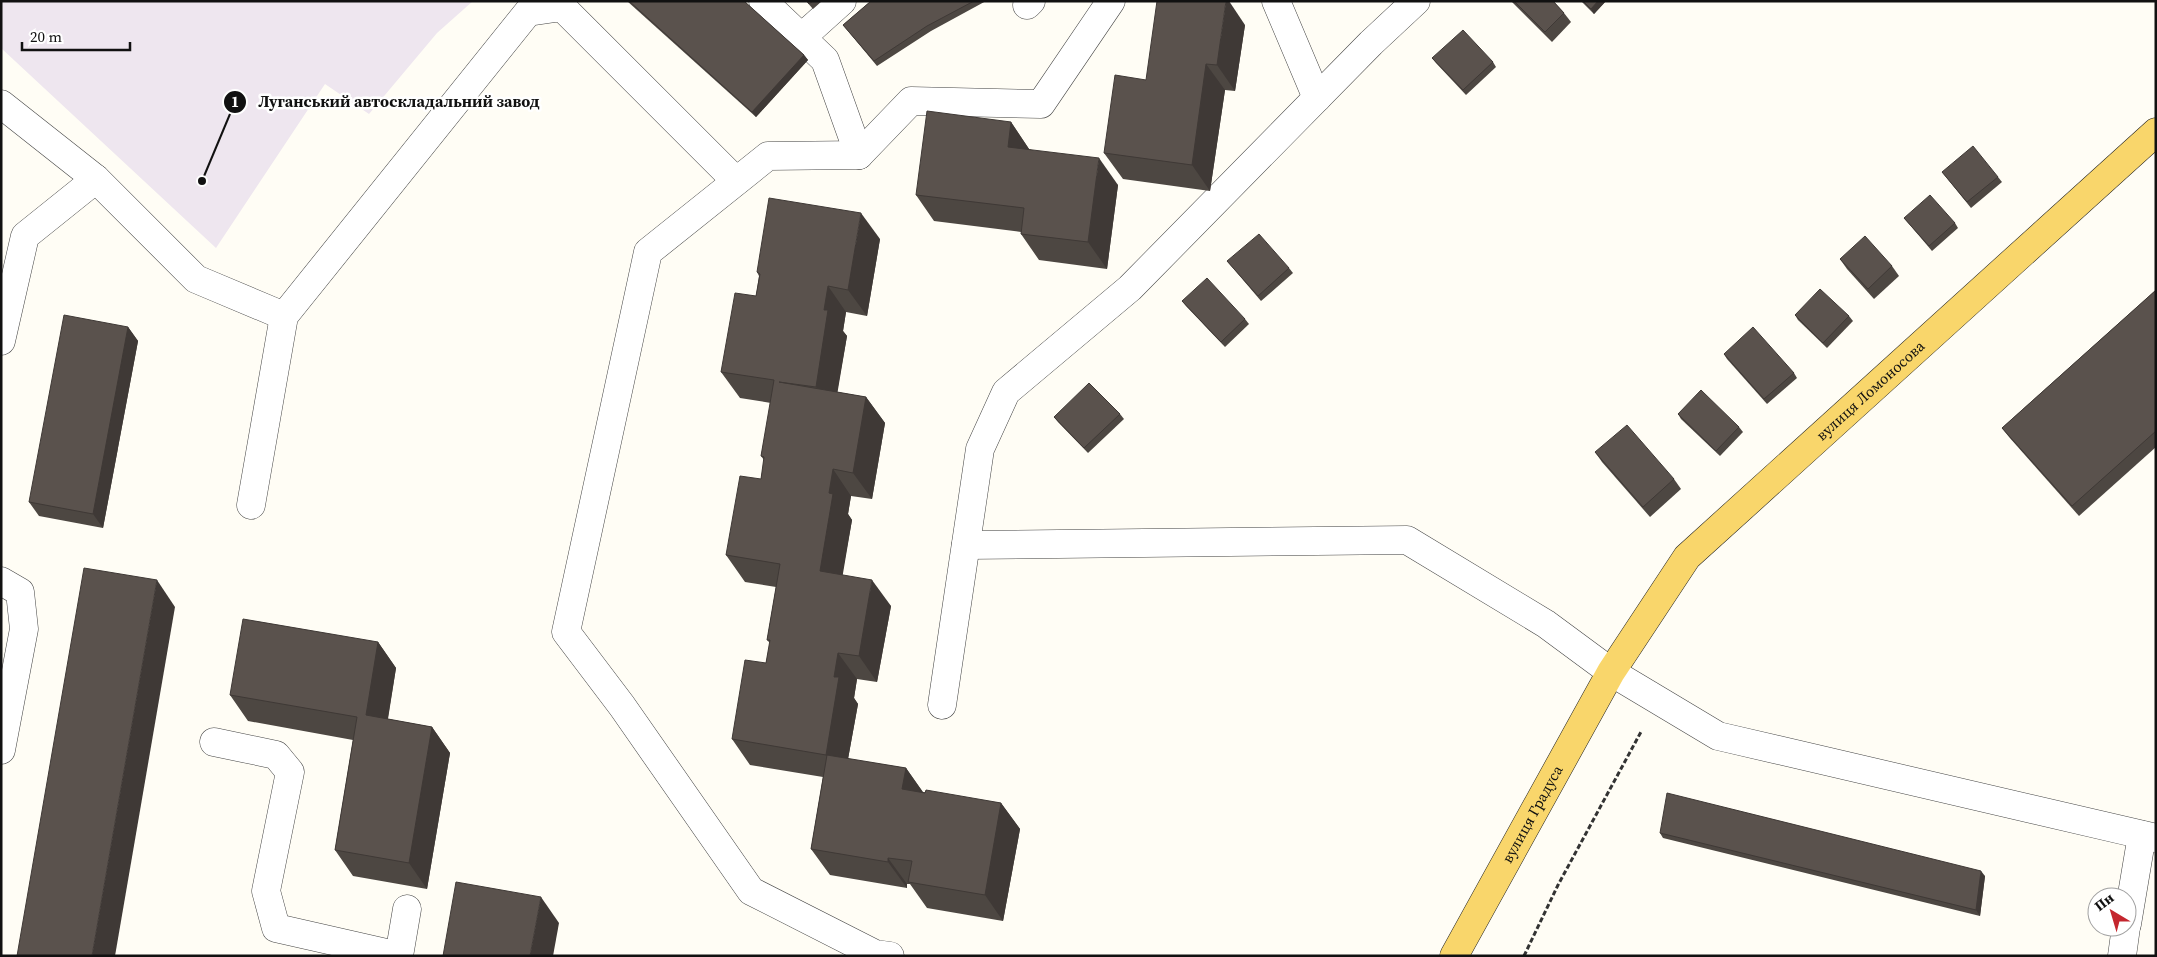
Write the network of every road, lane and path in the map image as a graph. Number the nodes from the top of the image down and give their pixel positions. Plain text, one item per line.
1 (763, 1) edge
2 (842, 1) edge
3 (1111, 1) edge
4 (1276, 1) edge
5 (1416, 1) edge
6 (802, 38) junction
7 (1317, 98) junction
8 (1, 104) edge
9 (2156, 132) edge
10 (859, 155) junction
11 (96, 179) junction
12 (736, 181) junction
13 (284, 316) junction
14 (1, 341) edge
15 (252, 506) dead end
16 (966, 545) junction
17 (1, 581) edge
18 (1611, 672) junction
19 (1658, 701) junction
20 (942, 705) dead end
21 (214, 742) dead end
22 (1, 750) edge
23 (2149, 837) edge
24 (2136, 887) edge
25 (407, 909) edge
26 (2125, 937) edge
27 (880, 955) edge
28 (399, 956) edge
29 (1454, 956) edge
30 (1524, 956) edge
31 (2122, 956) edge

1 - 6 lane
2 - 6 lane
3 - 10 lane
4 - 7 lane
5 - 7 lane
6 - 10 lane
7 - 16 lane
8 - 11 lane
9 - 18 main road, вулиця Ломоносова
10 - 12 lane
11 - 13 lane
11 - 14 lane
12 - 13 lane
12 - 27 lane
13 - 15 lane
16 - 18 lane
16 - 20 lane
17 - 22 lane
18 - 19 lane
18 - 29 main road, вулиця Градуса
19 - 23 lane
19 - 30 path
21 - 28 lane
23 - 24 lane
25 - 28 lane
26 - 31 lane

